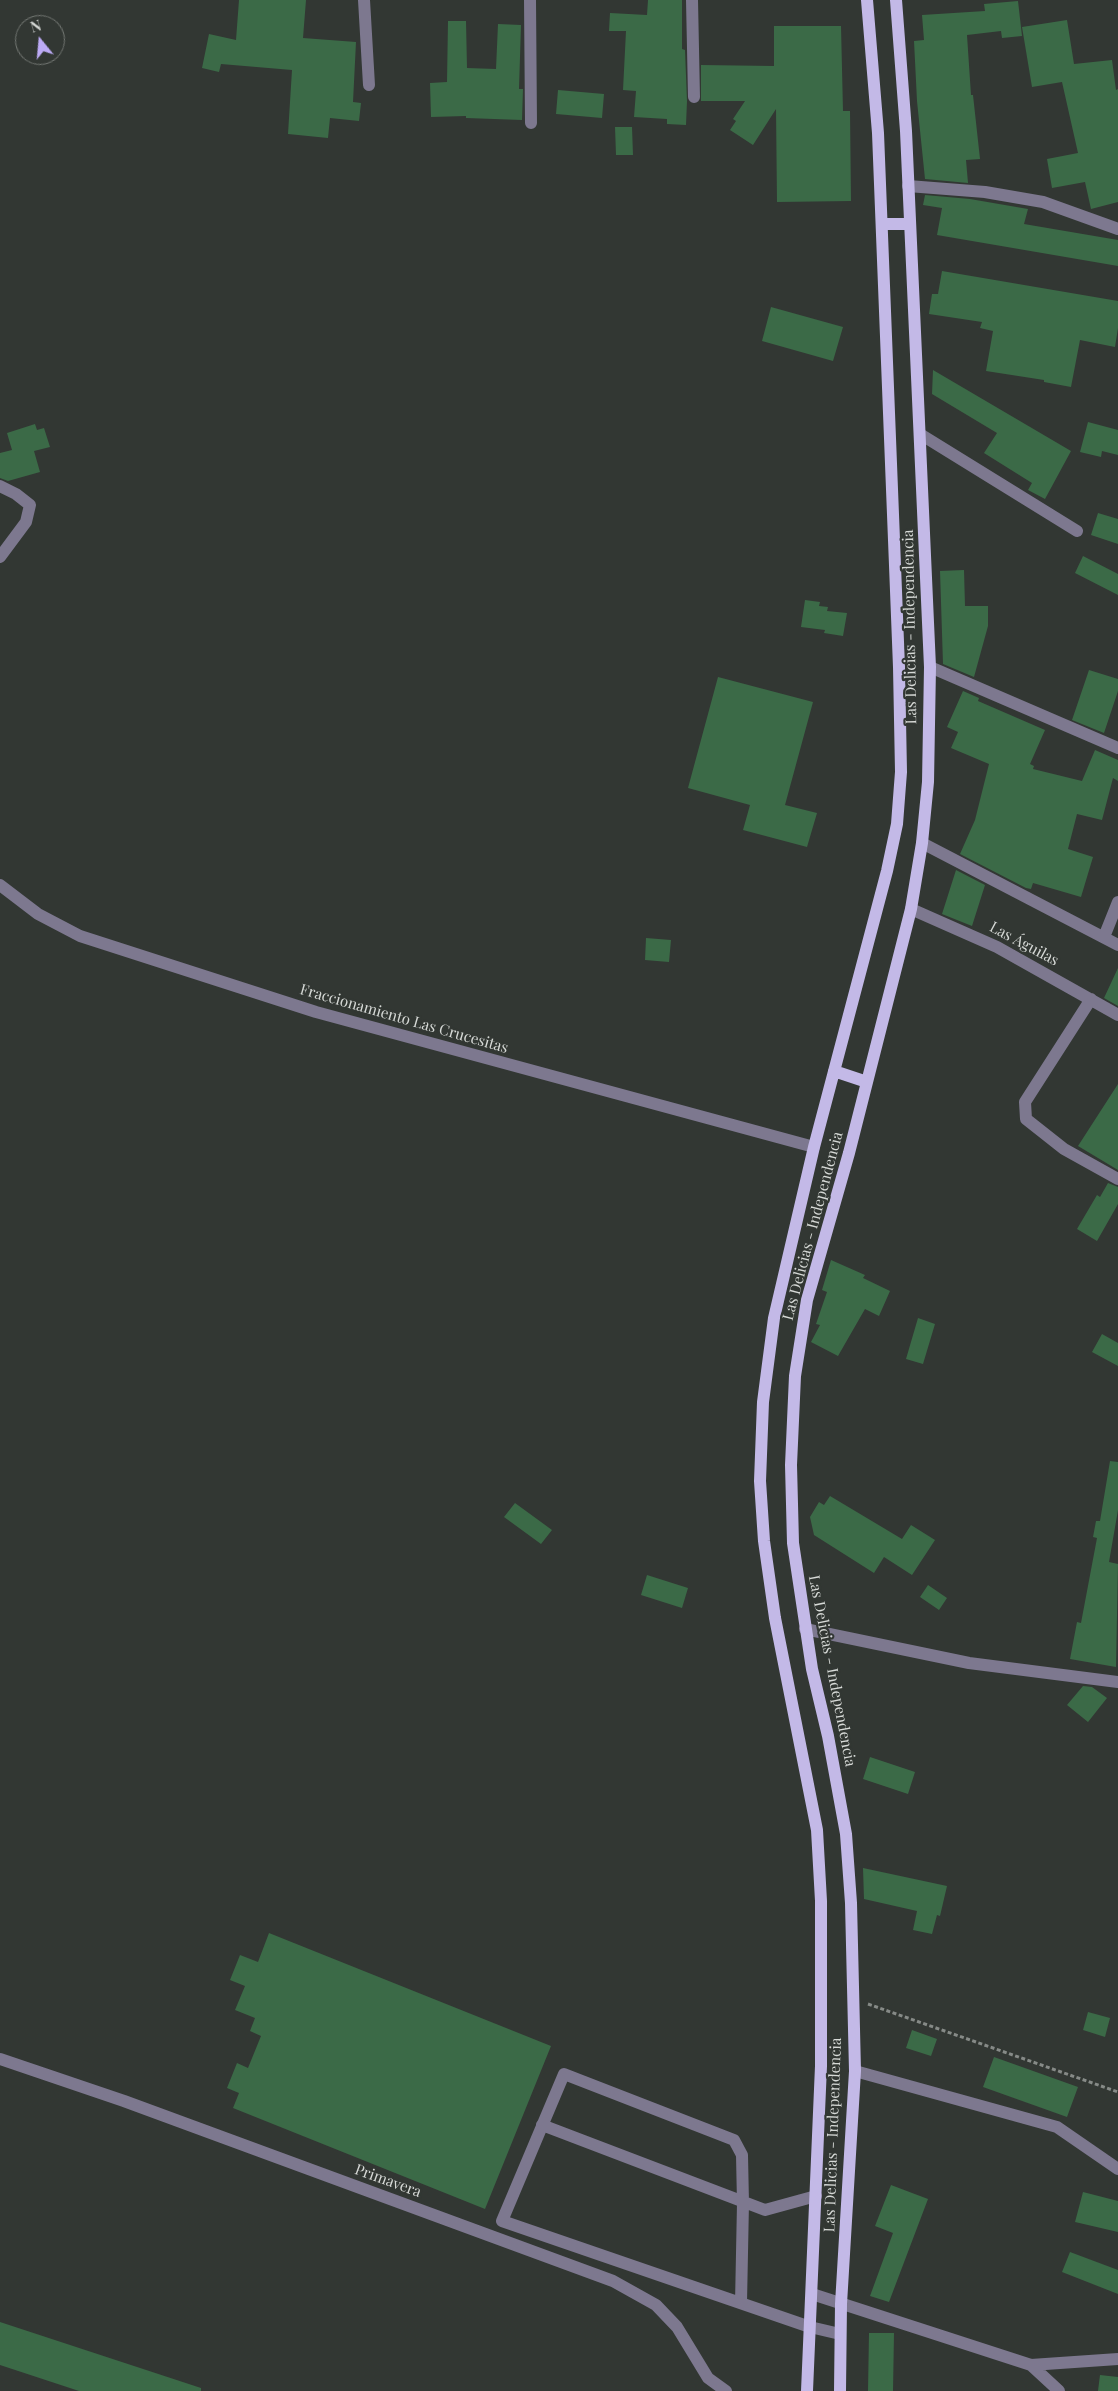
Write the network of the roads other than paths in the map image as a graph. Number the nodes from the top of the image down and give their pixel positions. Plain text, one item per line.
1 (364, 0) edge
2 (530, 0) edge
3 (692, 0) edge
4 (867, 0) edge
5 (896, 0) edge
6 (369, 85) dead end
7 (694, 97) dead end
8 (531, 123) dead end
9 (908, 186) junction
10 (882, 224) junction
11 (910, 224) junction
12 (1118, 229) edge
13 (920, 434) junction
14 (0, 486) edge
15 (1077, 531) dead end
16 (0, 557) edge
17 (930, 667) junction
18 (1118, 748) edge
19 (922, 843) junction
20 (0, 885) edge
21 (1118, 902) edge
22 (911, 909) junction
23 (1104, 937) junction
24 (1118, 945) edge
25 (1091, 999) junction
26 (1118, 1016) edge
27 (834, 1071) junction
28 (866, 1082) junction
29 (814, 1147) junction
30 (1118, 1179) edge
31 (805, 1628) junction
32 (1118, 1682) edge
33 (0, 2059) edge
34 (855, 2071) junction
35 (542, 2125) junction
36 (1118, 2169) edge
37 (816, 2196) junction
38 (743, 2203) junction
39 (812, 2294) junction
40 (741, 2303) junction
41 (841, 2304) junction
42 (810, 2327) junction
43 (840, 2334) junction
44 (1118, 2358) edge
45 (1031, 2365) junction
46 (726, 2391) edge
47 (807, 2391) edge
48 (840, 2391) edge
49 (1059, 2391) edge

1 - 6 street
2 - 8 street
3 - 7 street
4 - 10 main road, Las Delicias - Independencia
5 - 9 main road, Las Delicias - Independencia
9 - 11 main road, Las Delicias - Independencia
9 - 12 street
10 - 11 main road
10 - 27 main road, Las Delicias - Independencia
11 - 13 main road, Las Delicias - Independencia
13 - 15 street
13 - 17 main road, Las Delicias - Independencia
14 - 16 street
17 - 18 street
17 - 19 main road, Las Delicias - Independencia
19 - 22 main road, Las Delicias - Independencia
19 - 23 street
20 - 29 street, Fraccionamiento Las Crucesitas
21 - 23 street
22 - 25 street, Las Águilas
22 - 28 main road, Las Delicias - Independencia
23 - 24 street
25 - 26 street, Las Águilas
25 - 30 street
27 - 28 main road
27 - 29 main road, Las Delicias - Independencia
28 - 31 main road, Las Delicias - Independencia
29 - 37 main road, Las Delicias - Independencia
31 - 32 street
31 - 34 main road, Las Delicias - Independencia
33 - 46 street, Primavera
34 - 36 street
34 - 41 main road, Las Delicias - Independencia
35 - 38 street
35 - 38 street
35 - 40 street
37 - 38 street
37 - 39 main road, Las Delicias - Independencia
38 - 40 street
39 - 41 street
39 - 42 main road, Las Delicias - Independencia
40 - 42 street
41 - 43 main road, Las Delicias - Independencia
41 - 45 street
42 - 43 street
42 - 47 main road, Las Delicias - Independencia
43 - 48 main road, Las Delicias - Independencia
44 - 45 street
45 - 49 street

